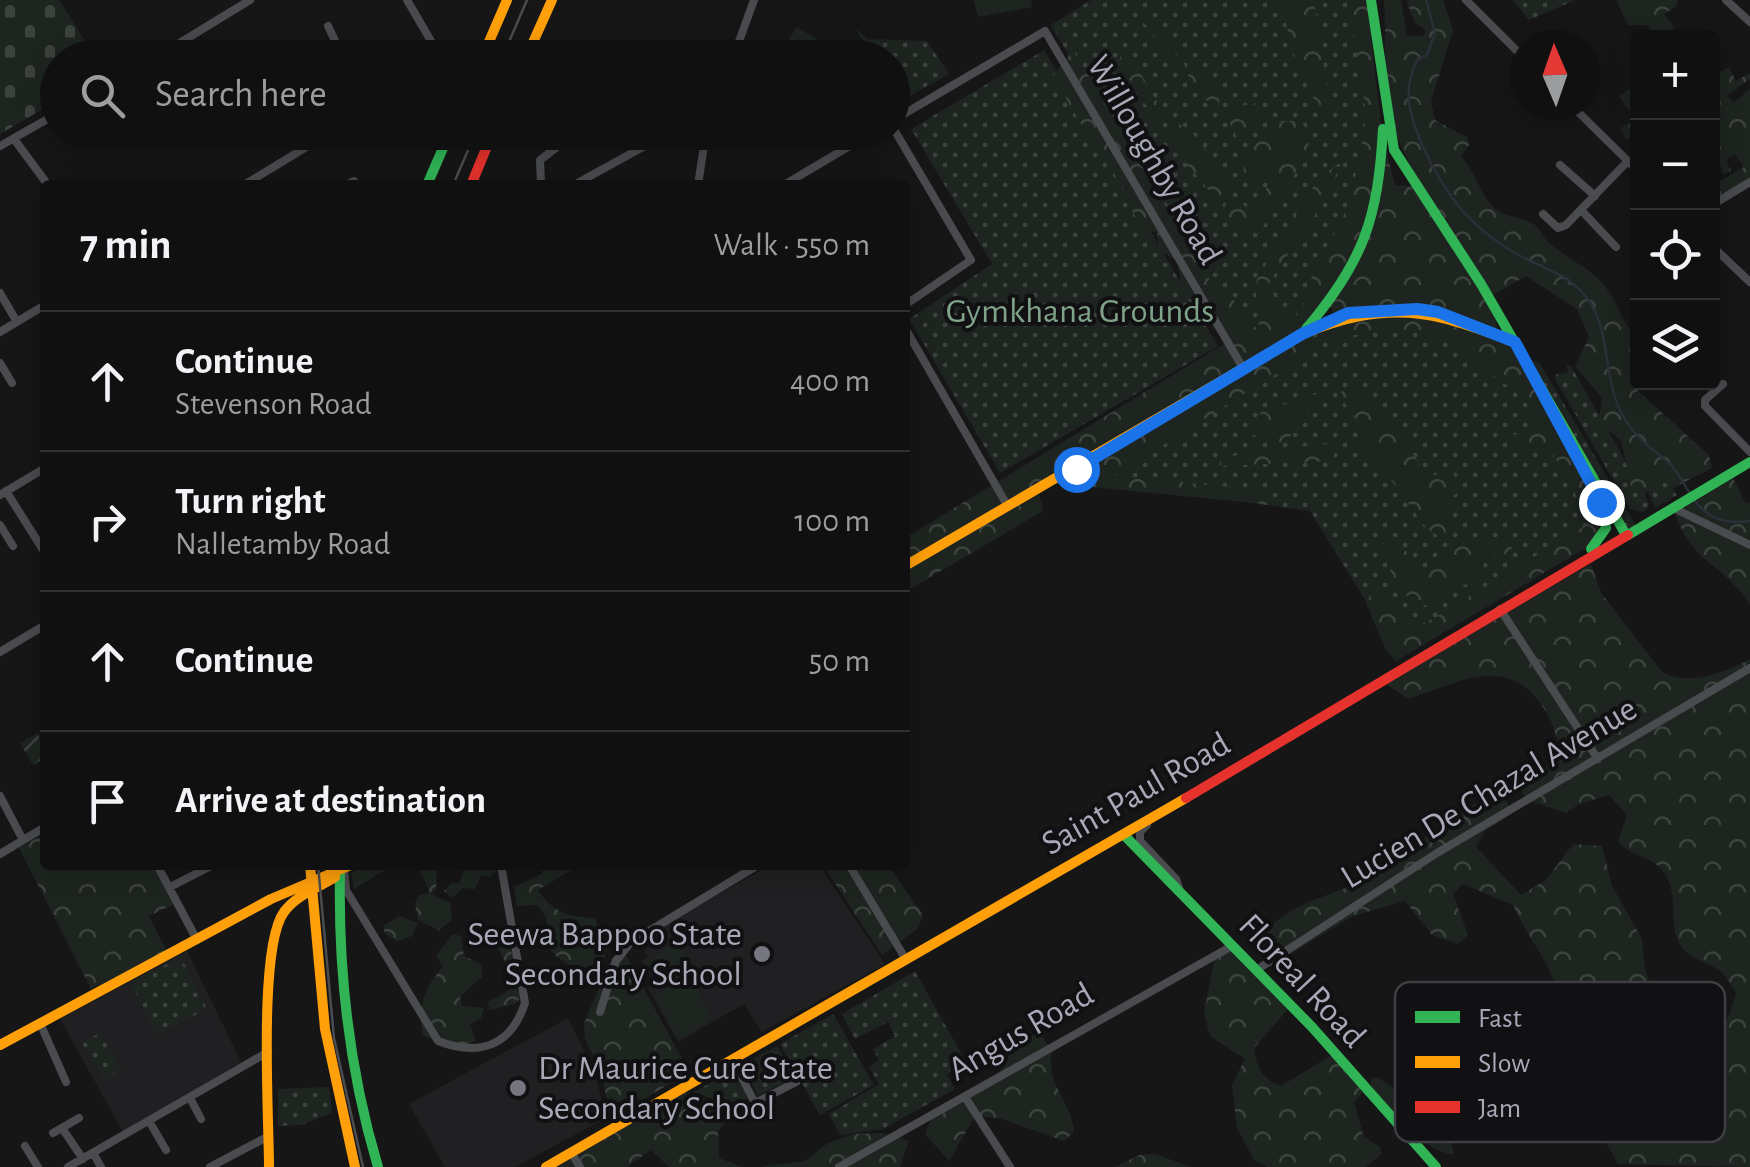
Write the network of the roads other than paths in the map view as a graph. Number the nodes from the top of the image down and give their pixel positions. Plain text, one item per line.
1 (250, 0) edge
2 (406, 0) edge
3 (507, 0) edge
4 (552, 0) edge
5 (754, 0) edge
6 (1371, 0) edge
7 (1466, 0) edge
8 (1726, 0) edge
9 (1750, 22) edge
10 (328, 26) dead end
11 (184, 40) edge
12 (335, 40) edge
13 (430, 40) edge
14 (489, 40) edge
15 (534, 40) edge
16 (739, 40) edge
17 (1510, 44) edge
18 (1384, 108) junction
19 (910, 113) edge
20 (1587, 120) edge
21 (40, 123) edge
22 (14, 138) junction
23 (0, 146) edge
24 (301, 150) edge
25 (442, 150) edge
26 (486, 150) edge
27 (553, 150) edge
28 (637, 150) edge
29 (701, 150) edge
30 (846, 150) edge
31 (907, 150) edge
32 (1628, 161) joint
33 (1560, 164) dead end
34 (44, 180) edge
35 (252, 180) edge
36 (429, 180) edge
37 (473, 180) edge
38 (541, 180) edge
39 (583, 180) edge
40 (698, 180) edge
41 (801, 180) edge
42 (1750, 182) edge
43 (1595, 196) junction
44 (1720, 200) edge
45 (1581, 210) junction
46 (1543, 214) dead end
47 (1616, 247) dead end
48 (1720, 254) edge
49 (1750, 282) edge
50 (0, 293) edge
51 (910, 302) edge
52 (40, 308) edge
53 (17, 322) junction
54 (0, 332) edge
55 (1302, 334) junction
56 (910, 337) edge
57 (1515, 342) junction
58 (918, 351) junction
59 (910, 355) edge
60 (0, 363) edge
61 (1243, 368) junction
62 (12, 383) dead end
63 (1723, 384) dead end
64 (1573, 442) junction
65 (1750, 452) edge
66 (1750, 462) edge
67 (40, 471) edge
68 (3, 493) edge
69 (1007, 505) junction
70 (1673, 508) junction
71 (0, 526) edge
72 (1626, 535) junction
73 (1750, 544) edge
74 (13, 546) dead end
75 (40, 547) edge
76 (910, 563) edge
77 (1563, 572) junction
78 (1500, 609) junction
79 (40, 628) edge
80 (0, 652) edge
81 (1750, 668) edge
82 (1598, 759) junction
83 (0, 796) edge
84 (1179, 802) junction
85 (40, 830) edge
86 (1124, 835) junction
87 (23, 840) junction
88 (0, 854) edge
89 (160, 870) edge
90 (204, 870) edge
91 (310, 870) edge
92 (341, 870) edge
93 (343, 870) edge
94 (343, 870) edge
95 (502, 870) edge
96 (750, 870) edge
97 (853, 870) edge
98 (312, 886) junction
99 (170, 888) junction
100 (1181, 893) junction
101 (295, 900) junction
102 (256, 908) junction
103 (316, 913) junction
104 (278, 922) junction
105 (197, 940) junction
106 (1232, 946) junction
107 (905, 958) junction
108 (1258, 969) junction
109 (600, 1012) dead end
110 (40, 1023) junction
111 (0, 1046) edge
112 (271, 1051) junction
113 (732, 1059) junction
114 (66, 1082) dead end
115 (796, 1082) dead end
116 (965, 1096) junction
117 (190, 1098) junction
118 (79, 1118) dead end
119 (201, 1119) dead end
120 (149, 1121) junction
121 (1395, 1121) edge
122 (62, 1128) junction
123 (53, 1133) dead end
124 (269, 1136) junction
125 (1414, 1142) edge
126 (25, 1146) dead end
127 (166, 1150) dead end
128 (571, 1152) junction
129 (93, 1153) junction
130 (83, 1158) junction
131 (38, 1167) edge
132 (68, 1167) edge
133 (101, 1167) edge
134 (210, 1167) edge
135 (269, 1167) edge
136 (355, 1167) edge
137 (378, 1167) edge
138 (546, 1167) edge
139 (580, 1167) edge
140 (839, 1167) edge
141 (1010, 1167) edge
142 (1436, 1167) edge

1 - 11 street
2 - 13 street
3 - 14 main road
4 - 15 main road
5 - 16 street
6 - 18 main road
7 - 17 street
8 - 9 street
10 - 12 street
18 - 55 main road
18 - 57 main road
19 - 61 street, Willoughby Road
20 - 32 street
21 - 22 street
22 - 23 street
22 - 34 street
24 - 35 street
25 - 36 main road
26 - 37 main road
27 - 38 street
28 - 39 street
29 - 40 street
30 - 41 street
31 - 51 street
32 - 43 street
33 - 43 street
42 - 44 street
43 - 45 street
45 - 46 street
45 - 47 street
48 - 49 street
50 - 53 street
52 - 53 street
53 - 54 street
55 - 57 main road
55 - 61 main road
56 - 58 street
57 - 64 main road
58 - 59 street
58 - 69 street
60 - 62 street
61 - 69 main road
63 - 65 street
64 - 72 main road
64 - 77 main road
66 - 70 main road, Saint Paul Road
67 - 68 street
68 - 75 street
69 - 76 main road
70 - 72 main road, Saint Paul Road
70 - 73 street
71 - 74 street
72 - 77 main road, Saint Paul Road
77 - 78 main road, Saint Paul Road
78 - 82 street
78 - 84 main road, Saint Paul Road
79 - 80 street
81 - 82 street, Lucien De Chazal Avenue
82 - 108 street, Lucien De Chazal Avenue
83 - 87 street
84 - 86 main road, Saint Paul Road
84 - 100 street
85 - 87 street
86 - 100 main road, Floreal Road
86 - 107 main road, Saint Paul Road
87 - 88 street
89 - 99 street
90 - 99 street
91 - 98 main road
92 - 98 main road
93 - 95 street
94 - 137 main road
96 - 109 street
97 - 107 street
98 - 101 main road
98 - 102 main road
98 - 103 main road
99 - 105 street
100 - 106 main road, Floreal Road
101 - 103 main road
101 - 104 main road
102 - 104 main road
102 - 105 main road
103 - 136 main road
104 - 112 main road
105 - 110 main road
106 - 108 main road, Floreal Road
106 - 116 street, Angus Road
107 - 113 main road, Saint Paul Road
108 - 121 main road, Floreal Road
110 - 111 main road
110 - 114 street
112 - 117 street
112 - 124 main road
113 - 115 street
113 - 128 main road, Saint Paul Road
116 - 140 street, Angus Road
116 - 141 street
117 - 119 street
117 - 120 street
118 - 122 street
120 - 127 street
120 - 129 street
122 - 123 street
122 - 130 street
124 - 134 street
124 - 135 main road
125 - 142 main road, Floreal Road
126 - 131 street
128 - 138 main road, Saint Paul Road
128 - 139 street
129 - 130 street
129 - 133 street
130 - 132 street

